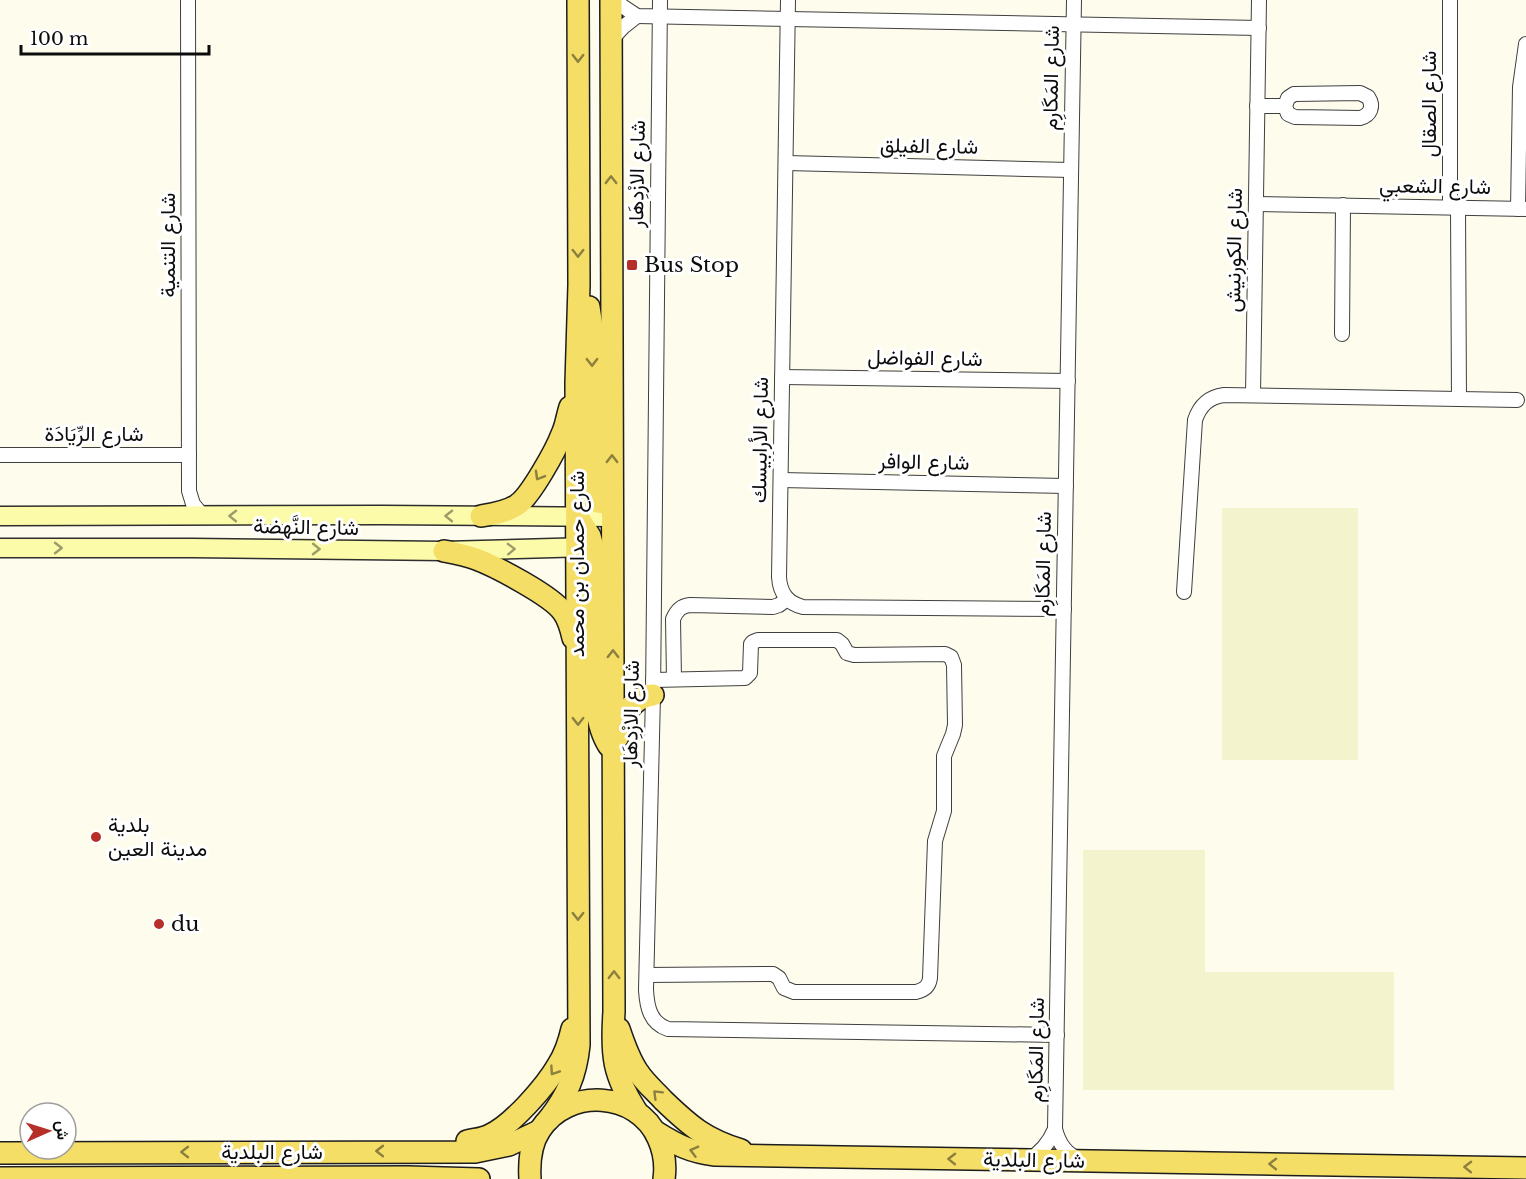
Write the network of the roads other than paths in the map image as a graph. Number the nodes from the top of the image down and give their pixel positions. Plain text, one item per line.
1 (188, 0) edge
2 (578, 0) edge
3 (611, 0) edge
4 (616, 0) edge
5 (660, 0) edge
6 (788, 0) edge
7 (1074, 0) edge
8 (1259, 0) edge
9 (1450, 0) edge
10 (637, 16) junction
11 (660, 16) junction
12 (788, 19) junction
13 (1073, 25) junction
14 (1259, 28) junction
15 (611, 40) junction
16 (1526, 44) edge
17 (1257, 106) junction
18 (1285, 106) junction
19 (786, 163) junction
20 (1071, 170) junction
21 (1256, 204) junction
22 (1343, 205) junction
23 (1454, 207) junction
24 (1522, 209) edge
25 (579, 285) junction
26 (1342, 334) dead end
27 (782, 377) junction
28 (1068, 381) junction
29 (576, 383) junction
30 (1253, 395) junction
31 (1460, 399) junction
32 (1517, 400) dead end
33 (0, 454) edge
34 (189, 455) junction
35 (781, 480) junction
36 (1066, 486) junction
37 (189, 491) junction
38 (612, 495) junction
39 (171, 515) junction
40 (202, 515) junction
41 (0, 516) edge
42 (481, 516) junction
43 (285, 517) junction
44 (578, 517) junction
45 (612, 517) junction
46 (594, 547) junction
47 (0, 548) edge
48 (192, 548) junction
49 (444, 551) junction
50 (1184, 592) dead end
51 (787, 599) junction
52 (1064, 609) junction
53 (674, 679) junction
54 (578, 681) junction
55 (653, 687) junction
56 (613, 752) junction
57 (647, 975) junction
58 (579, 996) junction
59 (614, 1012) junction
60 (1057, 1035) junction
61 (637, 1112) junction
62 (543, 1125) junction
63 (1055, 1129) junction
64 (656, 1132) junction
65 (406, 1151) junction
66 (0, 1153) edge
67 (759, 1156) junction
68 (1028, 1160) junction
69 (1082, 1161) junction
70 (1526, 1168) edge
71 (0, 1179) edge
72 (479, 1179) edge
73 (530, 1179) edge
74 (664, 1179) edge

1 - 34 street, شارع التنمية
2 -> 25 main road, شارع حمدان بن محمد
3 - 15 main road, شارع حمدان بن محمد
4 - 10 street
5 - 11 street, شارع الازْدِهَار
6 - 12 street, شارع الأرابيسك
7 - 13 street, شارع المَكَارِم
8 - 14 street, شارع الكورنيش
9 - 23 street, شارع الصقال
10 - 11 street
10 - 15 street
11 - 12 street
11 - 55 street, شارع الازْدِهَار
12 - 13 street
12 - 19 street, شارع الأرابيسك
13 - 14 street
13 - 20 street, شارع المَكَارِم
14 - 17 street, شارع الكورنيش
38 -> 15 main road, شارع حمدان بن محمد
16 - 24 street
17 - 18 street
17 - 21 street, شارع الكورنيش
18 - 18 street
19 - 20 street, شارع الفيلق
19 - 27 street, شارع الأرابيسك
20 - 28 street, شارع المَكَارِم
21 - 22 street, شارع الشعبي
21 - 30 street, شارع الكورنيش
22 - 23 street, شارع الشعبي
22 - 26 street
23 - 24 street, شارع الشعبي
23 - 31 street, شارع الصقال
25 - 29 main road, شارع حمدان بن محمد
25 -> 38 main road
27 - 28 street, شارع الفواضل
27 - 35 street, شارع الأرابيسك
28 - 36 street, شارع المَكَارِم
29 -> 42 main road
29 - 44 main road, شارع حمدان بن محمد
30 - 31 street
30 - 50 street
31 - 32 street
33 - 34 street, شارع الرِّيَادَة
34 - 37 street, شارع التنمية
35 - 36 street, شارع الوافر
35 - 51 street, شارع الأرابيسك
36 - 52 street, شارع المَكَارِم
37 - 39 street
37 - 40 street, شارع التنمية
38 - 45 main road, شارع حمدان بن محمد
39 - 40 street, شارع النَّهضة
39 - 41 street, شارع النَّهضة
43 -> 40 street, شارع النَّهضة
42 -> 43 street, شارع النَّهضة
42 - 44 street, شارع النَّهضة
43 - 48 street
44 - 45 street, شارع النَّهضة
44 - 46 main road, شارع حمدان بن محمد
45 - 46 main road, شارع حمدان بن محمد
49 -> 46 street, شارع النَّهضة
46 - 54 main road, شارع حمدان بن محمد
56 -> 46 main road, شارع حمدان بن محمد
47 -> 48 street, شارع النَّهضة
48 -> 49 street, شارع النَّهضة
49 - 54 main road
51 - 52 street
51 - 53 street
52 - 60 street, شارع المَكَارِم
53 - 55 street
53 - 57 street
54 -> 58 main road, شارع حمدان بن محمد
55 - 56 main road
55 - 57 street, شارع الازْدِهَار
59 -> 56 main road, شارع حمدان بن محمد
57 - 60 street, شارع الازْدِهَار
58 - 62 main road, شارع حمدان بن محمد
58 -> 65 main road
59 - 61 main road, شارع حمدان بن محمد
67 -> 59 main road
60 - 63 street, شارع المَكَارِم
61 - 62 main road, شارع البلدية
61 - 64 main road
62 - 65 main road, شارع البلدية
62 - 73 main road, شارع حمدان بن محمد
63 - 68 street, شارع المَكَارِم
63 - 69 street, شارع المَكَارِم
67 -> 64 main road, شارع البلدية
64 - 74 main road
65 -> 66 main road, شارع البلدية
68 -> 67 main road, شارع البلدية
68 - 69 main road, شارع البلدية
70 -> 69 main road, شارع البلدية
71 - 72 main road, شارع البلدية

